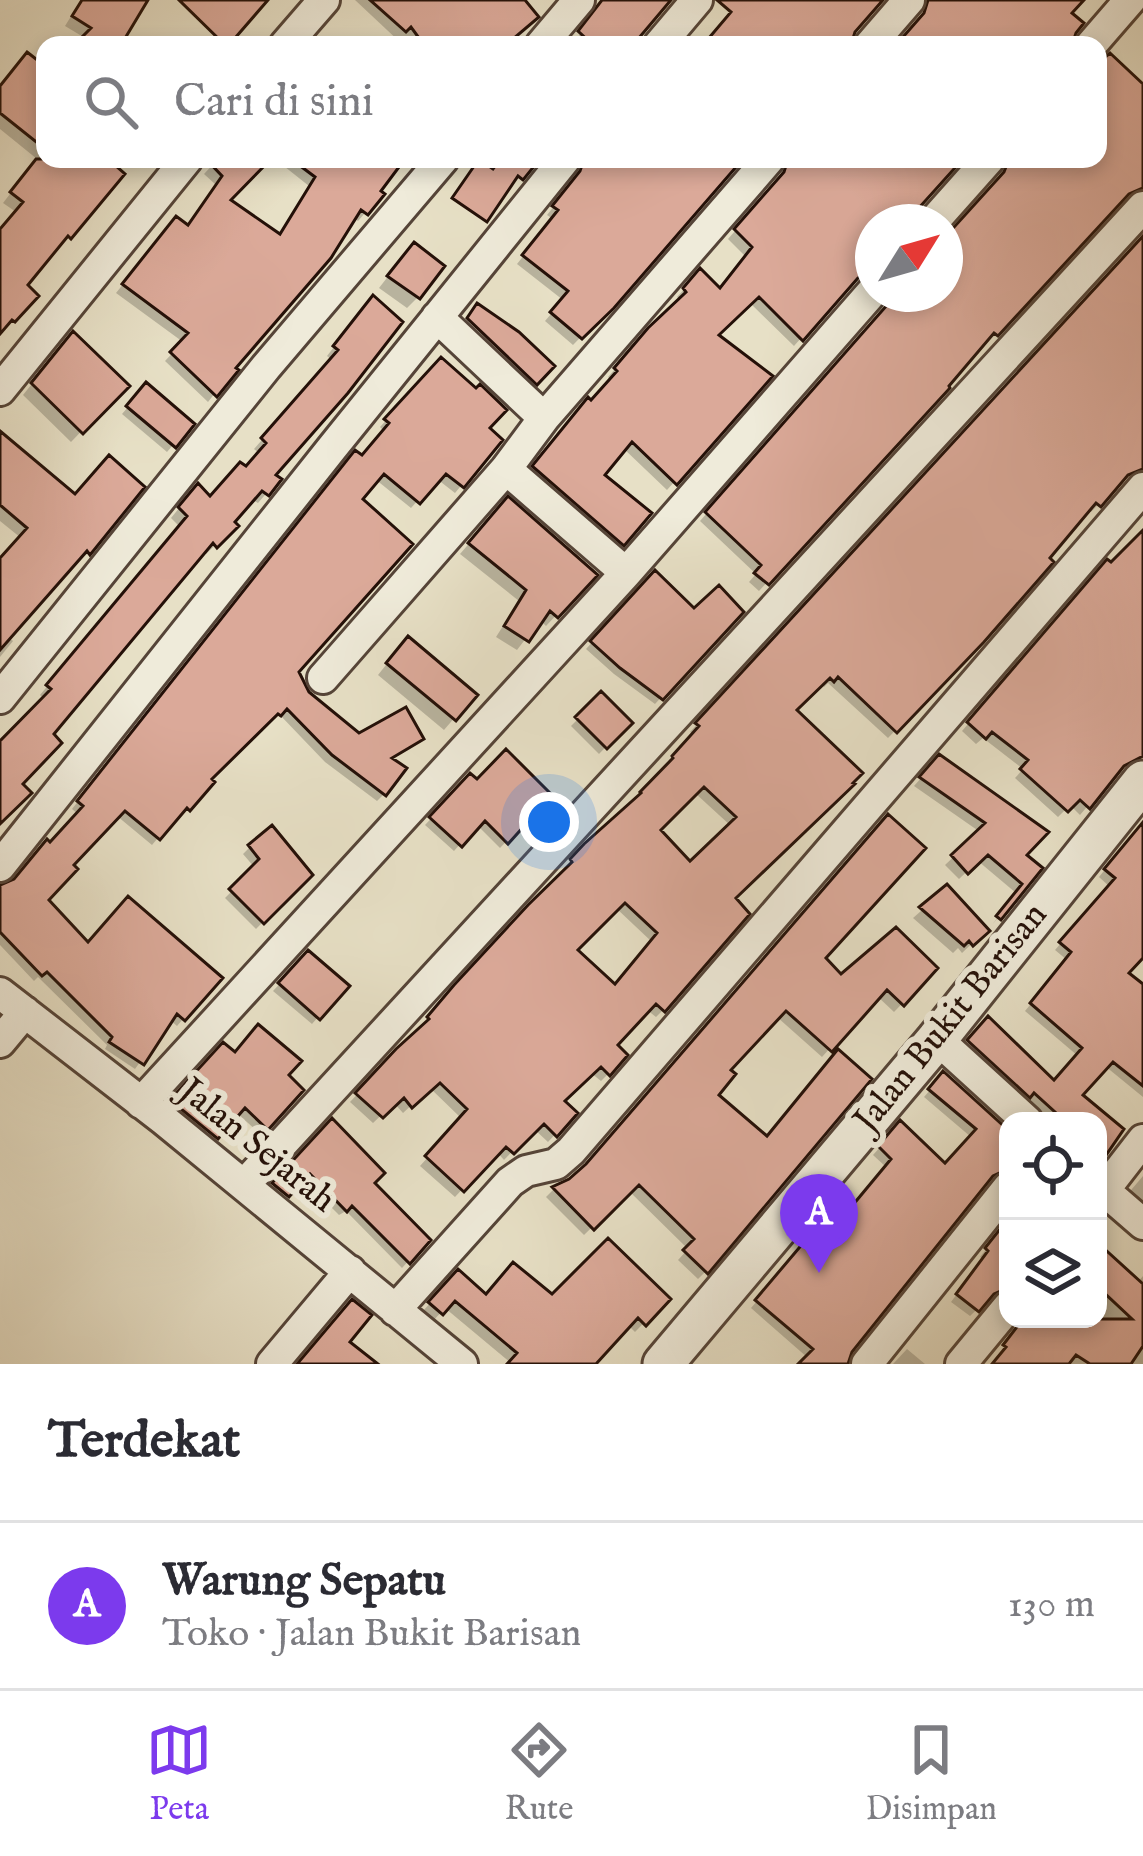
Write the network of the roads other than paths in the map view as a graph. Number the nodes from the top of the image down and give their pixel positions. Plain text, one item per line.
1 (324, 0) edge
2 (579, 0) edge
3 (697, 0) edge
4 (909, 0) edge
5 (293, 36) edge
6 (556, 36) edge
7 (667, 36) edge
8 (878, 36) edge
9 (180, 168) edge
10 (435, 168) edge
11 (558, 168) edge
12 (762, 168) edge
13 (981, 168) edge
14 (949, 204) edge
15 (1143, 207) edge
16 (855, 312) edge
17 (437, 317) junction
18 (0, 390) edge
19 (544, 418) junction
20 (506, 470) junction
21 (1143, 488) edge
22 (626, 573) junction
23 (323, 678) dead end
24 (0, 698) edge
25 (1143, 781) edge
26 (0, 866) edge
27 (12, 1003) edge
28 (937, 1039) junction
29 (0, 1042) edge
30 (141, 1103) junction
31 (1017, 1112) edge
32 (1143, 1140) edge
33 (1107, 1183) edge
34 (244, 1185) junction
35 (1107, 1196) edge
36 (999, 1199) edge
37 (1143, 1224) edge
38 (350, 1271) junction
39 (395, 1310) junction
40 (999, 1318) edge
41 (272, 1364) edge
42 (462, 1364) edge
43 (663, 1364) edge
44 (867, 1364) edge
45 (961, 1364) edge

1 - 5 street
2 - 6 street
3 - 7 street
4 - 8 street
9 - 18 street
10 - 24 street
11 - 17 street
12 - 19 street
13 - 14 street
15 - 34 street
16 - 22 street
17 - 19 street
17 - 26 street
19 - 20 street
20 - 22 street
20 - 23 street
21 - 39 street
22 - 30 street
25 - 28 street, Jalan Bukit Barisan
27 - 29 street
27 - 30 street, Jalan Sejarah
28 - 31 street
28 - 43 street, Jalan Bukit Barisan
30 - 34 street, Jalan Sejarah
32 - 33 street
34 - 38 street, Jalan Sejarah
35 - 37 street
36 - 44 street
38 - 39 street, Jalan Sejarah
38 - 41 street
39 - 42 street, Jalan Sejarah
40 - 45 street

